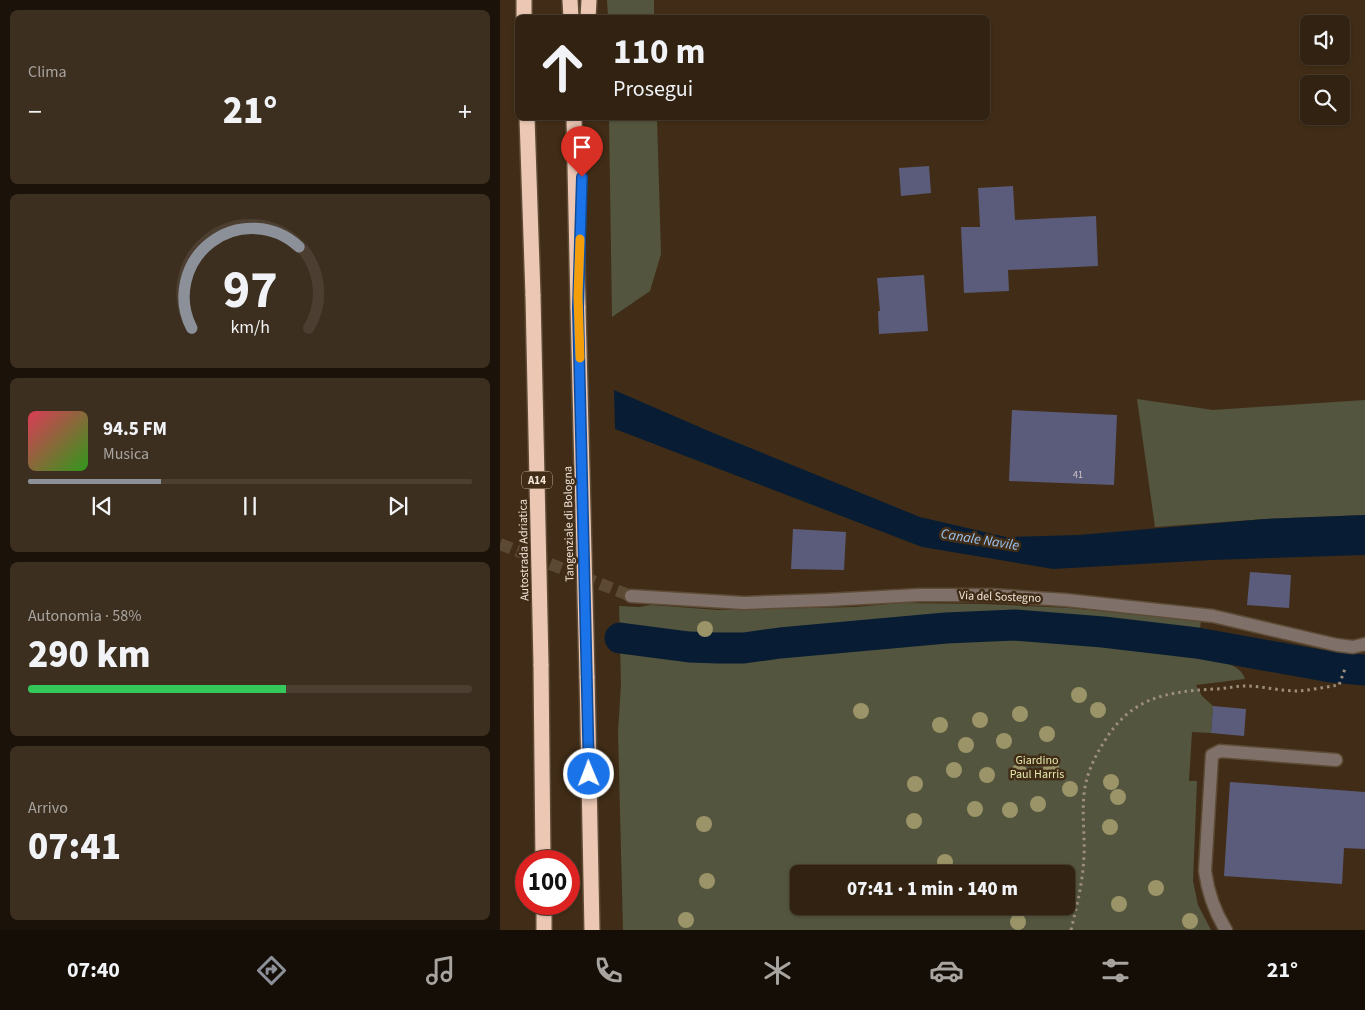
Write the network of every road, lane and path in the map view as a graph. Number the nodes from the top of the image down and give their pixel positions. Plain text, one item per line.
1 (524, 0) edge
2 (570, 0) edge
3 (589, 0) edge
4 (524, 15) edge
5 (571, 15) edge
6 (588, 15) edge
7 (527, 120) edge
8 (574, 120) edge
9 (583, 120) edge
10 (578, 302) junction
11 (631, 596) tunnel mouth
12 (1365, 644) edge
13 (1348, 662) dead end
14 (1336, 760) dead end
15 (543, 850) edge
16 (544, 915) edge
17 (544, 930) edge
18 (592, 930) edge
19 (1071, 930) edge
20 (1226, 930) edge

1 - 4 highway
2 - 5 highway
3 - 6 highway
7 - 15 highway, Autostrada Adriatica / A14, bridge
8 - 10 highway, Tangenziale di Bologna
9 - 10 highway
10 - 18 highway, Tangenziale di Bologna, bridge
11 - 12 lane, Via del Sostegno
13 - 19 path
14 - 20 lane
16 - 17 highway

